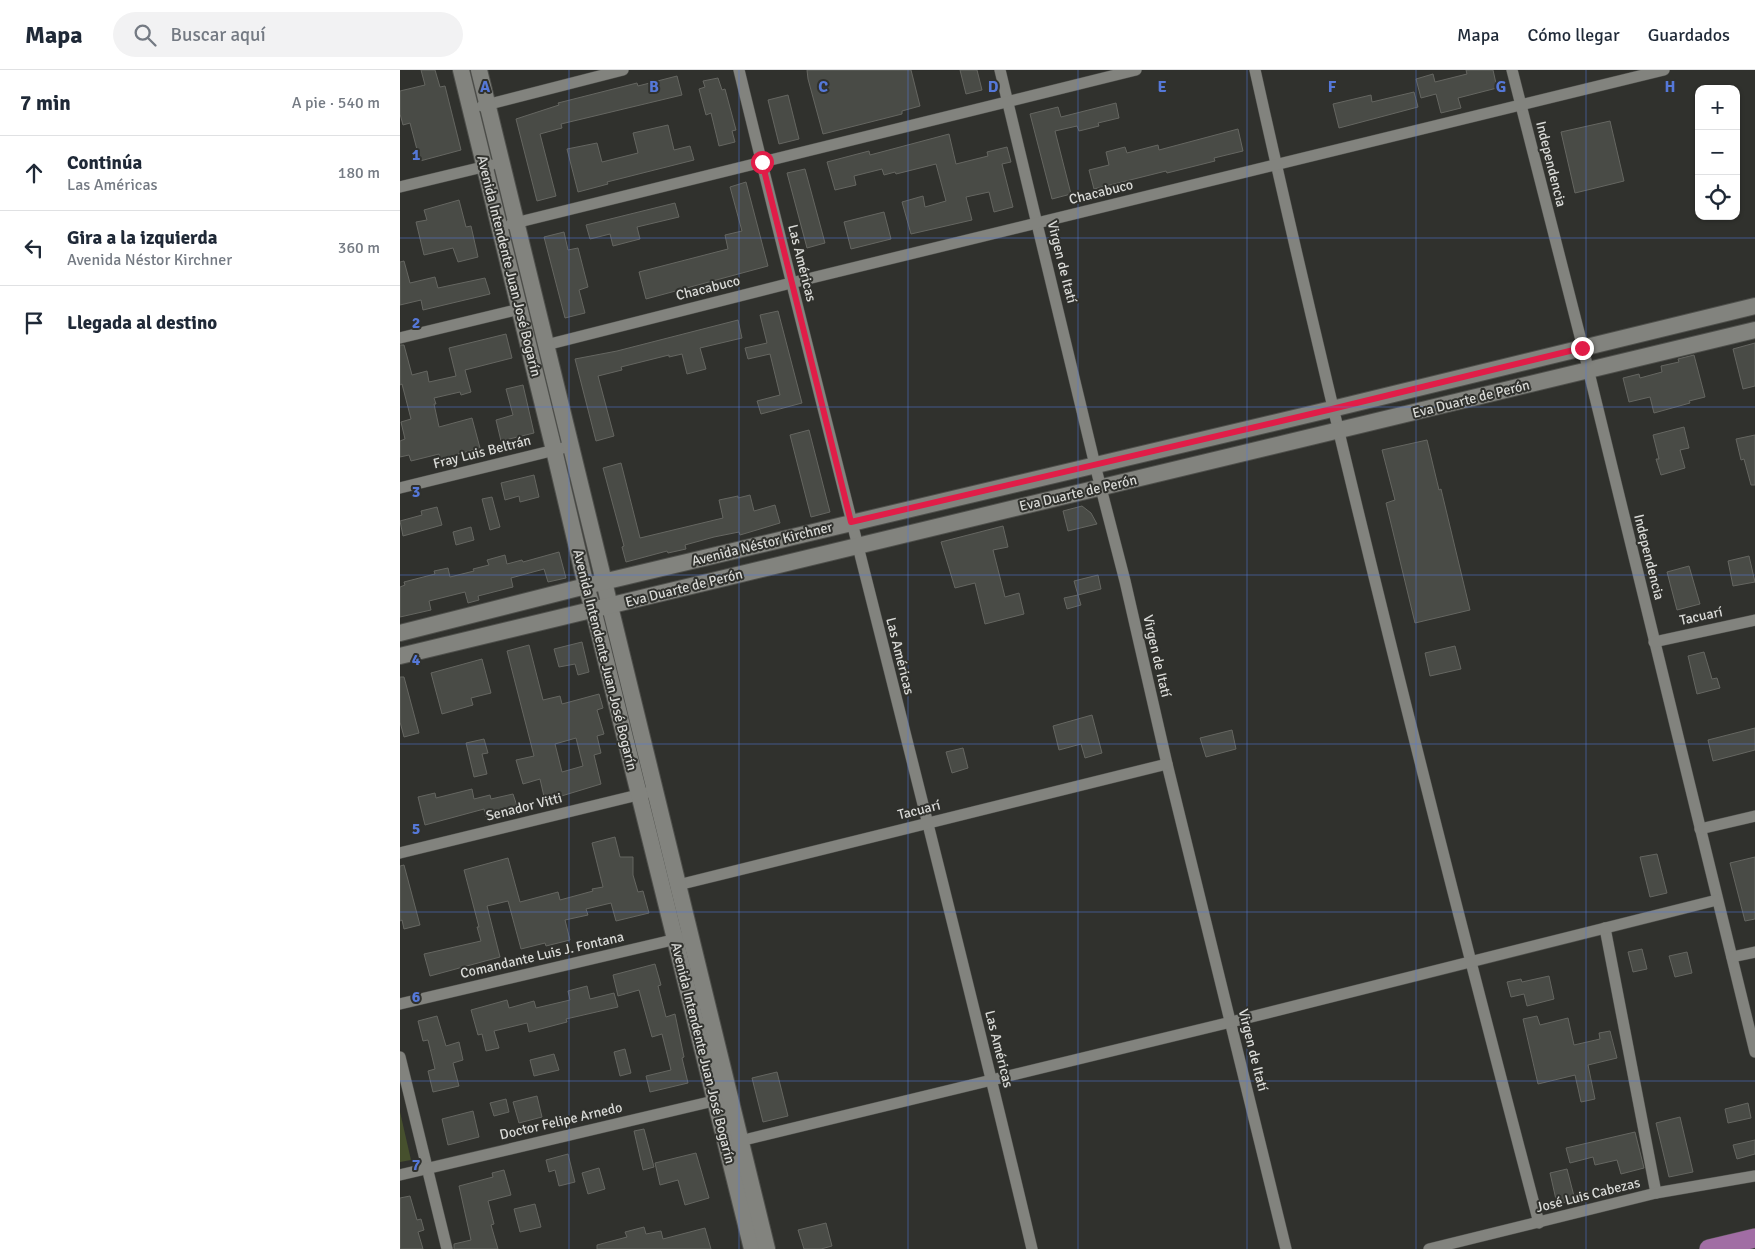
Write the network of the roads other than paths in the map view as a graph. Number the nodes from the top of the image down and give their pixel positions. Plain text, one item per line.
1 (461, 70) edge
2 (479, 70) edge
3 (624, 70) edge
4 (739, 70) edge
5 (1000, 70) edge
6 (1136, 70) edge
7 (1255, 70) edge
8 (1512, 70) edge
9 (1664, 70) edge
10 (1007, 102) junction
11 (488, 105) junction
12 (1521, 106) junction
13 (471, 109) junction
14 (762, 162) junction
15 (502, 163) junction
16 (1276, 164) junction
17 (485, 166) junction
18 (400, 187) edge
19 (516, 222) junction
20 (1036, 223) junction
21 (500, 226) junction
22 (791, 283) junction
23 (1755, 306) edge
24 (520, 309) junction
25 (1755, 330) edge
26 (400, 338) edge
27 (546, 345) junction
28 (1582, 348) junction
29 (1588, 370) junction
30 (1332, 409) junction
31 (1338, 431) junction
32 (571, 446) junction
33 (554, 450) junction
34 (1095, 465) junction
35 (400, 488) edge
36 (1101, 488) junction
37 (851, 522) junction
38 (857, 546) junction
39 (604, 582) junction
40 (586, 586) junction
41 (610, 606) junction
42 (593, 609) junction
43 (1755, 620) edge
44 (400, 633) edge
45 (1654, 642) junction
46 (400, 656) edge
47 (1167, 764) junction
48 (647, 793) junction
49 (1755, 816) edge
50 (927, 823) junction
51 (1700, 830) junction
52 (400, 853) edge
53 (678, 885) junction
54 (1717, 900) junction
55 (1605, 928) junction
56 (683, 938) junction
57 (1755, 952) edge
58 (1732, 957) junction
59 (1470, 962) junction
60 (400, 1004) edge
61 (1231, 1022) junction
62 (1755, 1052) edge
63 (400, 1057) edge
64 (992, 1080) junction
65 (722, 1098) junction
66 (740, 1141) junction
67 (427, 1168) junction
68 (400, 1175) edge
69 (1755, 1176) edge
70 (1656, 1193) junction
71 (1539, 1222) junction
72 (1755, 1238) edge
73 (447, 1249) edge
74 (752, 1249) edge
75 (767, 1249) edge
76 (1032, 1249) edge
77 (1286, 1249) edge
78 (1429, 1249) edge
79 (1709, 1249) edge

1 - 13 street, Avenida Intendente Juan José Bogarín
2 - 11 street, Avenida Intendente Juan José Bogarín
3 - 11 street
4 - 14 street, Las Américas
5 - 10 street, Virgen de Itatí
6 - 10 street
7 - 16 street
8 - 12 street, Independencia
9 - 12 street, Chacabuco
10 - 14 street
10 - 20 street, Virgen de Itatí
11 - 13 street
11 - 15 street, Avenida Intendente Juan José Bogarín
12 - 16 street, Chacabuco
12 - 28 street, Independencia
13 - 17 street, Avenida Intendente Juan José Bogarín
14 - 19 street
14 - 22 street, Las Américas
15 - 17 street
15 - 19 street, Avenida Intendente Juan José Bogarín
16 - 20 street, Chacabuco
16 - 30 street
17 - 18 street
17 - 21 street, Avenida Intendente Juan José Bogarín
19 - 21 street
19 - 27 street, Avenida Intendente Juan José Bogarín
20 - 22 street, Chacabuco
20 - 34 street, Virgen de Itatí
21 - 24 street, Avenida Intendente Juan José Bogarín
22 - 27 street, Chacabuco
22 - 37 street, Las Américas
23 - 28 street, Avenida Néstor Kirchner
24 - 26 street
24 - 33 street, Avenida Intendente Juan José Bogarín
25 - 29 street, Eva Duarte de Perón
27 - 32 street, Avenida Intendente Juan José Bogarín
28 - 29 street, Independencia
28 - 30 street, Avenida Néstor Kirchner
29 - 31 street, Eva Duarte de Perón
29 - 45 street, Independencia
30 - 31 street
30 - 34 street, Avenida Néstor Kirchner
31 - 36 street, Eva Duarte de Perón
31 - 59 street
32 - 33 street, Fray Luis Beltrán
32 - 39 street, Avenida Intendente Juan José Bogarín
33 - 35 street, Fray Luis Beltrán
33 - 40 street, Avenida Intendente Juan José Bogarín
34 - 36 street, Virgen de Itatí
34 - 37 street, Avenida Néstor Kirchner
36 - 38 street, Eva Duarte de Perón
36 - 47 street, Virgen de Itatí
37 - 38 street, Las Américas
37 - 39 street, Avenida Néstor Kirchner
38 - 41 street, Eva Duarte de Perón
38 - 50 street, Las Américas
39 - 40 street, Avenida Néstor Kirchner
39 - 41 street, Avenida Intendente Juan José Bogarín
40 - 42 street, Avenida Intendente Juan José Bogarín
40 - 44 street
41 - 42 street, Eva Duarte de Perón
41 - 48 street, Avenida Intendente Juan José Bogarín
42 - 46 street, Eva Duarte de Perón
42 - 48 street, Avenida Intendente Juan José Bogarín
43 - 45 street, Tacuarí
45 - 51 street, Independencia
47 - 50 street, Tacuarí
47 - 61 street, Virgen de Itatí
48 - 52 street, Senador Vitti
48 - 53 street, Avenida Intendente Juan José Bogarín
48 - 56 street, Avenida Intendente Juan José Bogarín
49 - 51 street
50 - 53 street, Tacuarí
50 - 64 street, Las Américas
51 - 54 street, Independencia
53 - 56 street, Avenida Intendente Juan José Bogarín
54 - 55 street
54 - 58 street, Independencia
55 - 59 street
55 - 70 street
56 - 60 street, Comandante Luis J. Fontana
56 - 65 street, Avenida Intendente Juan José Bogarín
57 - 58 street
58 - 62 street, Independencia
59 - 61 street
59 - 71 street
61 - 64 street
61 - 77 street, Virgen de Itatí
63 - 67 street
64 - 66 street
64 - 76 street, Las Américas
65 - 66 street, Avenida Intendente Juan José Bogarín
65 - 67 street, Doctor Felipe Arnedo
65 - 74 street, Avenida Intendente Juan José Bogarín
66 - 75 street, Avenida Intendente Juan José Bogarín
67 - 68 street, Doctor Felipe Arnedo
67 - 73 street
69 - 70 street, José Luis Cabezas
70 - 71 street, José Luis Cabezas
71 - 78 street, José Luis Cabezas
72 - 79 main road

